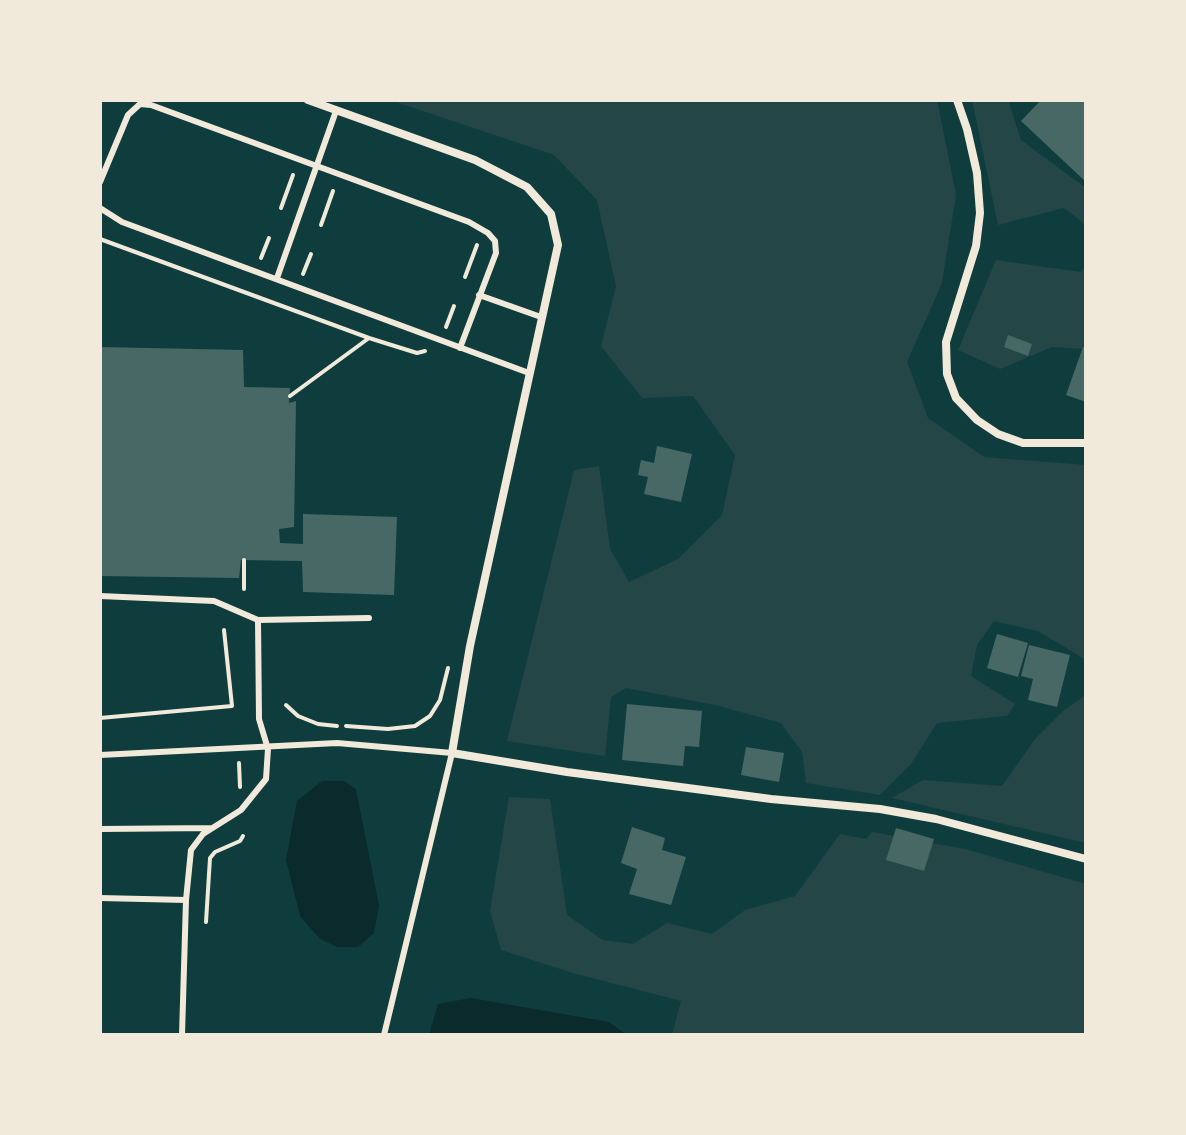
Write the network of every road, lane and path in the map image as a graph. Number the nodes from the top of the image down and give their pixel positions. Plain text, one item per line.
1 (308, 100) edge
2 (957, 100) edge
3 (336, 111) junction
4 (316, 165) junction
5 (293, 175) dead end
6 (100, 182) edge
7 (333, 191) dead end
8 (100, 208) edge
9 (281, 208) dead end
10 (321, 225) dead end
11 (269, 238) dead end
12 (100, 239) edge
13 (477, 245) dead end
14 (311, 254) dead end
15 (260, 260) dead end
16 (303, 274) dead end
17 (465, 277) dead end
18 (277, 278) junction
19 (479, 295) junction
20 (454, 306) dead end
21 (541, 317) junction
22 (445, 329) dead end
23 (369, 338) junction
24 (460, 348) junction
25 (436, 349) dead end
26 (529, 373) junction
27 (290, 396) dead end
28 (1086, 443) edge
29 (244, 560) dead end
30 (244, 589) dead end
31 (100, 596) edge
32 (369, 618) dead end
33 (258, 620) junction
34 (224, 630) dead end
35 (451, 653) dead end
36 (286, 705) dead end
37 (100, 718) edge
38 (268, 749) junction
39 (452, 753) junction
40 (100, 755) edge
41 (239, 763) dead end
42 (240, 790) dead end
43 (212, 828) junction
44 (100, 829) edge
45 (243, 836) dead end
46 (1086, 859) edge
47 (100, 898) edge
48 (186, 900) junction
49 (206, 922) dead end
50 (182, 1035) edge
51 (384, 1035) edge

1 - 3 street
2 - 28 street
3 - 4 lane
3 - 21 street
4 - 6 lane
4 - 18 lane
4 - 19 lane
5 - 9 path
7 - 10 path
8 - 18 lane
11 - 15 path
12 - 23 path
13 - 17 path
14 - 16 path
18 - 24 lane
19 - 21 lane
19 - 24 lane
20 - 22 path
21 - 26 street
23 - 25 path
23 - 27 path
24 - 26 lane
26 - 39 street
29 - 30 path
31 - 33 lane
32 - 33 lane
33 - 38 lane
34 - 37 path
35 - 36 path
38 - 39 lane
38 - 40 lane
38 - 43 lane
39 - 46 street
39 - 51 lane
41 - 42 path
43 - 44 lane
43 - 48 lane
45 - 49 path
47 - 48 lane
48 - 50 lane

